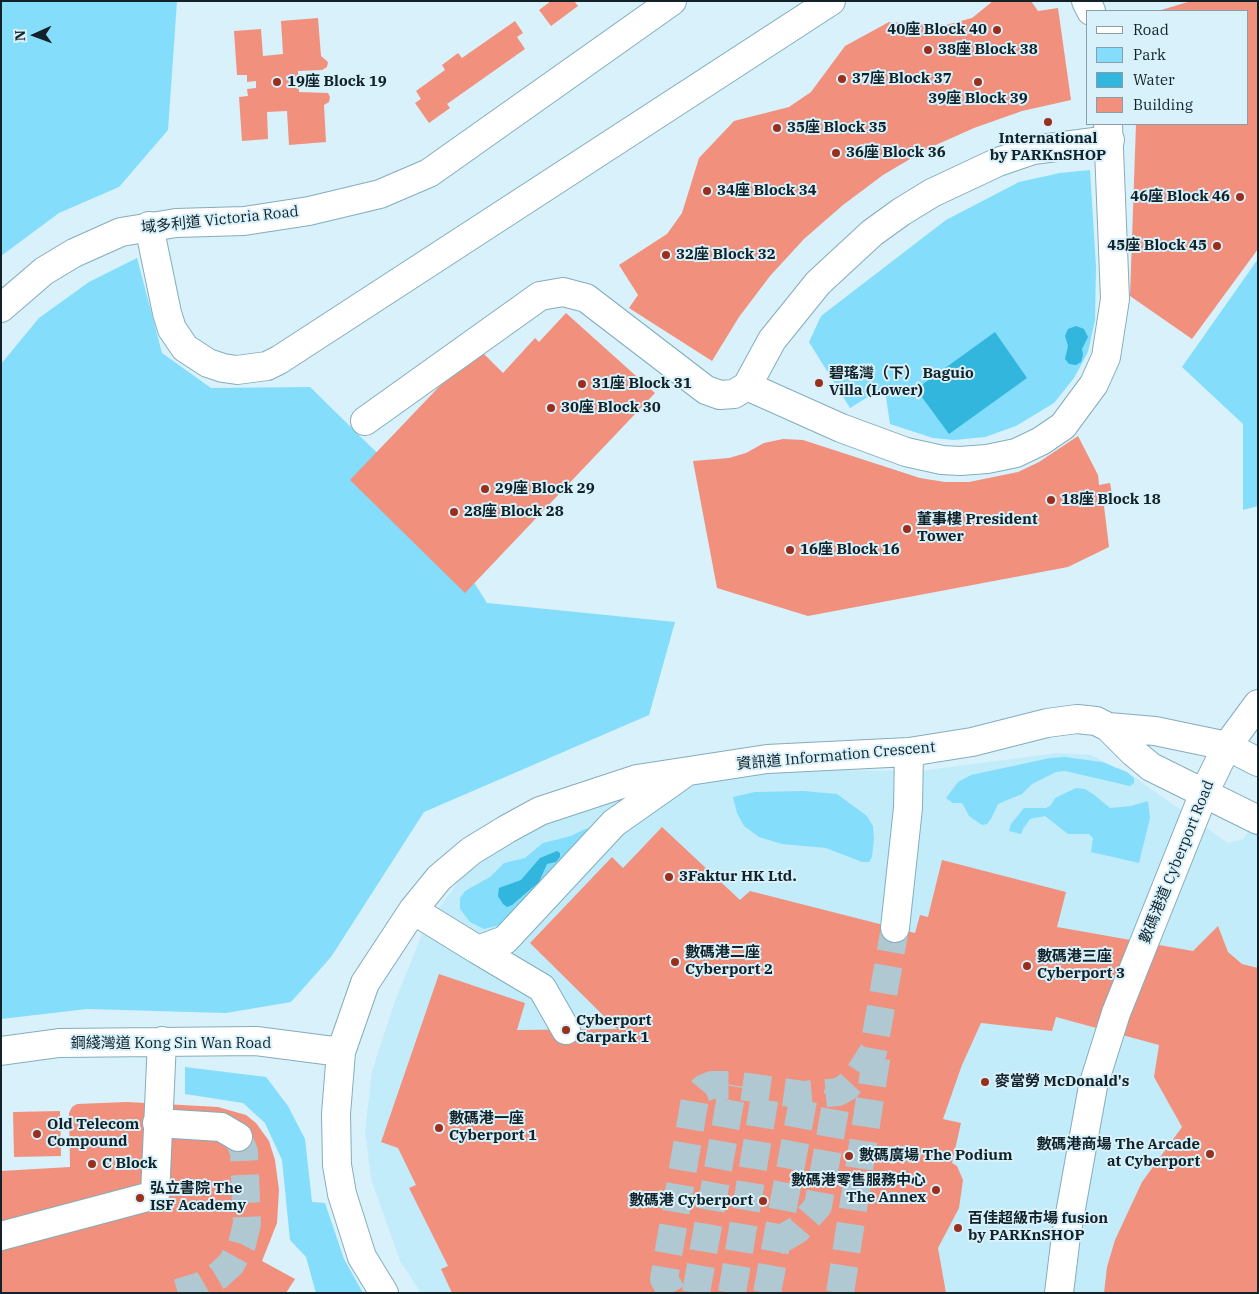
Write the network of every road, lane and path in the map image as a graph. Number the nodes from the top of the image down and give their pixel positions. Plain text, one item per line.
1 (831, 1) edge
2 (668, 3) edge
3 (1109, 132) edge
4 (149, 226) junction
5 (1, 308) edge
6 (747, 386) junction
7 (365, 421) dead end
8 (1258, 704) edge
9 (1108, 727) junction
10 (1227, 746) junction
11 (909, 752) junction
12 (1258, 762) edge
13 (687, 772) junction
14 (1204, 793) junction
15 (1258, 820) edge
16 (413, 910) junction
17 (895, 928) tunnel mouth
18 (478, 950) junction
19 (566, 1030) dead end
20 (162, 1041) junction
21 (1, 1051) edge
22 (341, 1052) junction
23 (158, 1113) junction
24 (238, 1137) dead end
25 (1, 1236) edge
26 (384, 1293) edge
27 (1059, 1293) edge

1 - 4 street
2 - 4 street, 域多利道 Victoria Road
3 - 6 street
3 - 6 street
4 - 5 street, 域多利道 Victoria Road
6 - 7 street
8 - 10 street, 數碼港道 Cyberport Road
9 - 10 street, 資訊道 Information Crescent
9 - 11 street, 資訊道 Information Crescent
9 - 14 street, 資訊道 Information Crescent
10 - 12 street, 資訊道 Information Crescent
10 - 14 street, 數碼港道 Cyberport Road
11 - 13 street, 資訊道 Information Crescent
11 - 17 street
13 - 16 street, 資訊道 Information Crescent
13 - 18 street
14 - 15 street, 資訊道 Information Crescent
14 - 27 street, 數碼港道 Cyberport Road
16 - 18 street
16 - 22 street, 資訊道 Information Crescent
18 - 19 street
20 - 21 street, 鋼綫灣道 Kong Sin Wan Road
20 - 22 street, 鋼綫灣道 Kong Sin Wan Road
20 - 23 street
22 - 26 street, 資訊道 Information Crescent
23 - 24 street
23 - 25 street

